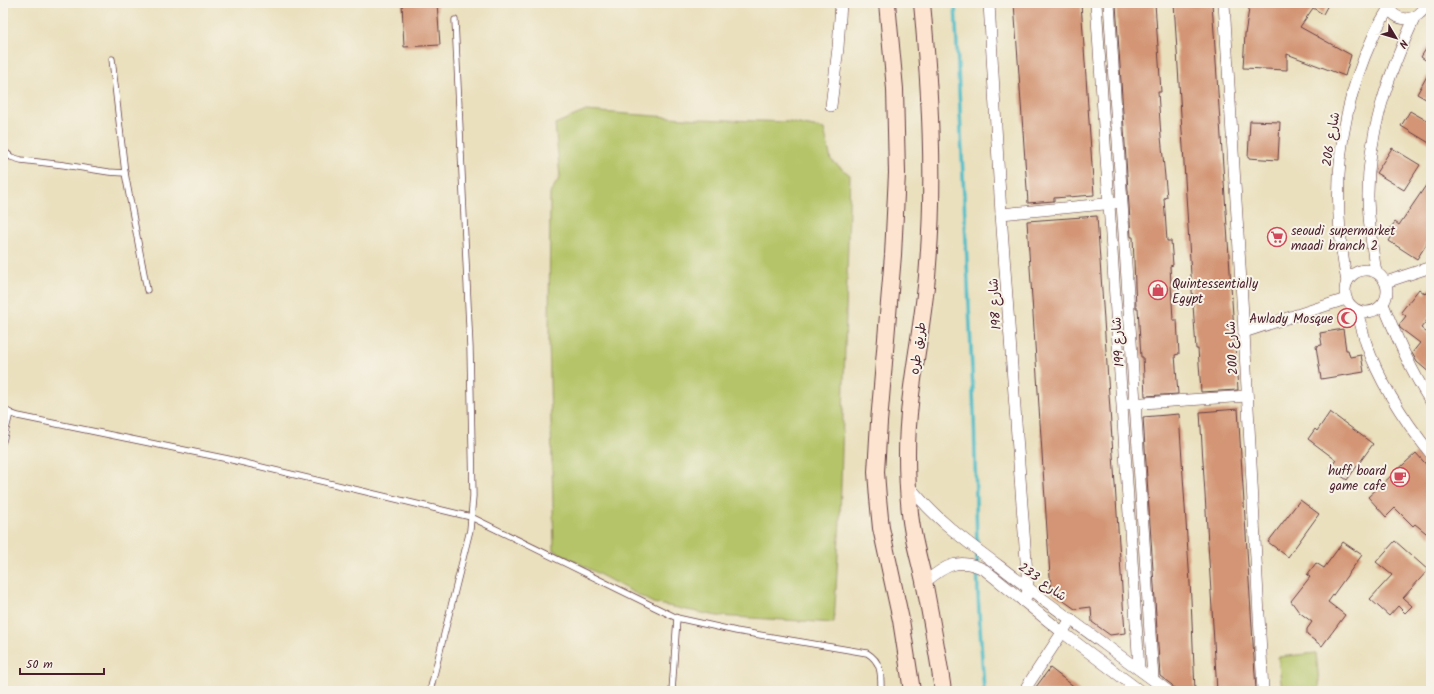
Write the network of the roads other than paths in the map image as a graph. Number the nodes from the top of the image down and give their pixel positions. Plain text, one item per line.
1 (841, 3) edge
2 (888, 3) edge
3 (922, 3) edge
4 (989, 3) edge
5 (1096, 3) edge
6 (1109, 3) edge
7 (1224, 3) edge
8 (1388, 6) edge
9 (1427, 9) edge
10 (1415, 17) junction
11 (455, 20) dead end
12 (112, 58) dead end
13 (831, 106) dead end
14 (3, 150) edge
15 (125, 173) junction
16 (1122, 202) junction
17 (1109, 204) junction
18 (1001, 214) junction
19 (1431, 267) edge
20 (1376, 272) junction
21 (1347, 282) junction
22 (1386, 282) junction
23 (147, 290) dead end
24 (1346, 299) junction
25 (1383, 304) junction
26 (1357, 311) junction
27 (1244, 332) junction
28 (1247, 396) junction
29 (1431, 402) edge
30 (1122, 404) junction
31 (1136, 404) junction
32 (3, 408) edge
33 (10, 413) junction
34 (3, 441) edge
35 (1431, 454) edge
36 (908, 486) junction
37 (471, 516) junction
38 (924, 583) junction
39 (1028, 588) junction
40 (1023, 601) junction
41 (677, 618) junction
42 (1071, 619) junction
43 (1062, 632) junction
44 (1139, 669) junction
45 (1152, 679) junction
46 (430, 691) edge
47 (672, 691) edge
48 (881, 691) edge
49 (912, 691) edge
50 (943, 691) edge
51 (1026, 691) edge
52 (1140, 691) edge
53 (1168, 691) edge
54 (1263, 691) edge

1 - 13 street
2 - 49 main road
3 - 36 main road, طريق طره
4 - 18 street, شارع 198
5 - 17 street, شارع 199
6 - 16 street, شارع 199
7 - 27 street, شارع 200
8 - 10 street
8 - 21 street, شارع 206
9 - 10 street
10 - 20 street
11 - 37 lane
12 - 15 lane
14 - 15 lane
15 - 23 lane
16 - 17 street
16 - 31 street, شارع 199
17 - 18 street
17 - 30 street, شارع 199
18 - 39 street, شارع 198
19 - 22 street
20 - 21 street
20 - 22 street
21 - 24 street
22 - 25 street
24 - 26 street
24 - 27 street
25 - 26 street
25 - 29 street
26 - 35 street
27 - 28 street, شارع 200
28 - 31 street
28 - 54 street, شارع 200
30 - 31 street
30 - 44 street, شارع 199
31 - 45 street, شارع 199
32 - 33 lane
33 - 34 lane
33 - 37 lane
36 - 38 main road, طريق طره
36 - 39 street, شارع 233
37 - 41 lane
37 - 46 lane
38 - 40 street, شارع 233
38 - 50 main road, طريق طره
39 - 40 street, شارع 198
39 - 42 street, شارع 233
40 - 43 street, شارع 233
41 - 47 lane
41 - 48 lane
42 - 43 street
42 - 44 street, شارع 233
43 - 51 street
43 - 52 street, شارع 233
44 - 45 street, شارع 233
45 - 53 street, شارع 233

